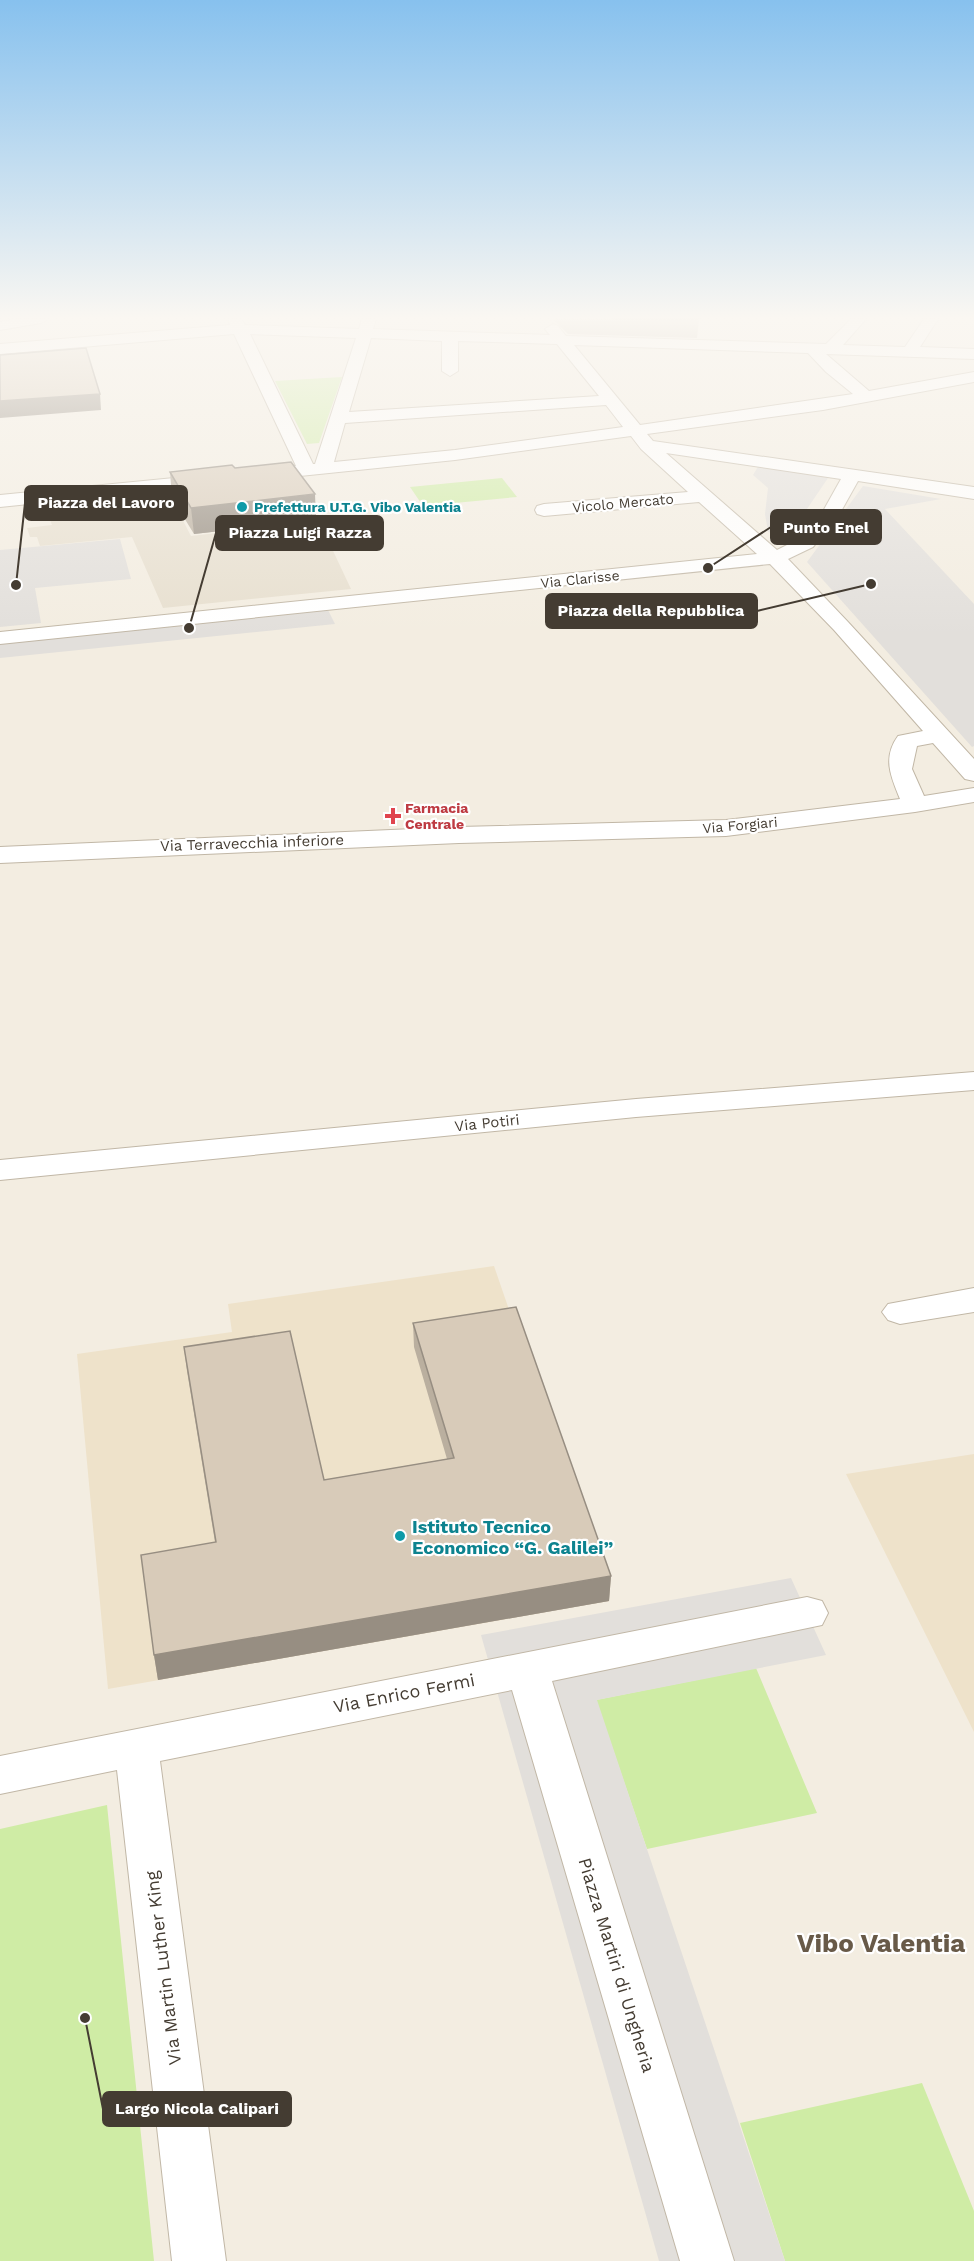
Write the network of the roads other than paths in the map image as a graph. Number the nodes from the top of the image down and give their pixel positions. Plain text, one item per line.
1 (290, 425) edge
2 (336, 425) edge
3 (415, 425) edge
4 (475, 425) edge
5 (629, 425) edge
6 (672, 425) edge
7 (455, 428) junction
8 (633, 430) junction
9 (647, 445) junction
10 (314, 469) junction
11 (852, 475) junction
12 (974, 493) edge
13 (702, 496) junction
14 (0, 501) edge
15 (544, 510) dead end
16 (775, 558) junction
17 (0, 638) edge
18 (946, 742) junction
19 (974, 774) edge
20 (974, 795) edge
21 (915, 805) junction
22 (505, 835) joint
23 (0, 855) edge
24 (974, 1081) edge
25 (0, 1170) edge
26 (974, 1300) edge
27 (900, 1312) dead end
28 (807, 1613) dead end
29 (526, 1668) junction
30 (136, 1747) junction
31 (0, 1775) edge
32 (199, 2261) edge
33 (707, 2261) edge

1 - 10 street
2 - 10 street
3 - 7 street
4 - 7 street
5 - 8 street
6 - 8 street
7 - 8 street
7 - 10 street
8 - 9 street
9 - 11 street
9 - 13 street
10 - 14 street
11 - 12 street
11 - 16 street, Via Clarisse
13 - 15 street, Vicolo Mercato
13 - 16 street
16 - 17 street, Via Clarisse
16 - 18 street
18 - 19 street
18 - 21 street
20 - 21 street, Via Forgiari
21 - 22 street, Via Forgiari
22 - 23 street, Via Terravecchia inferiore
24 - 25 street, Via Potiri
26 - 27 street
28 - 29 street, Via Enrico Fermi
29 - 30 street, Via Enrico Fermi
29 - 33 street, Piazza Martiri di Ungheria
30 - 31 street, Via Enrico Fermi
30 - 32 street, Via Martin Luther King

